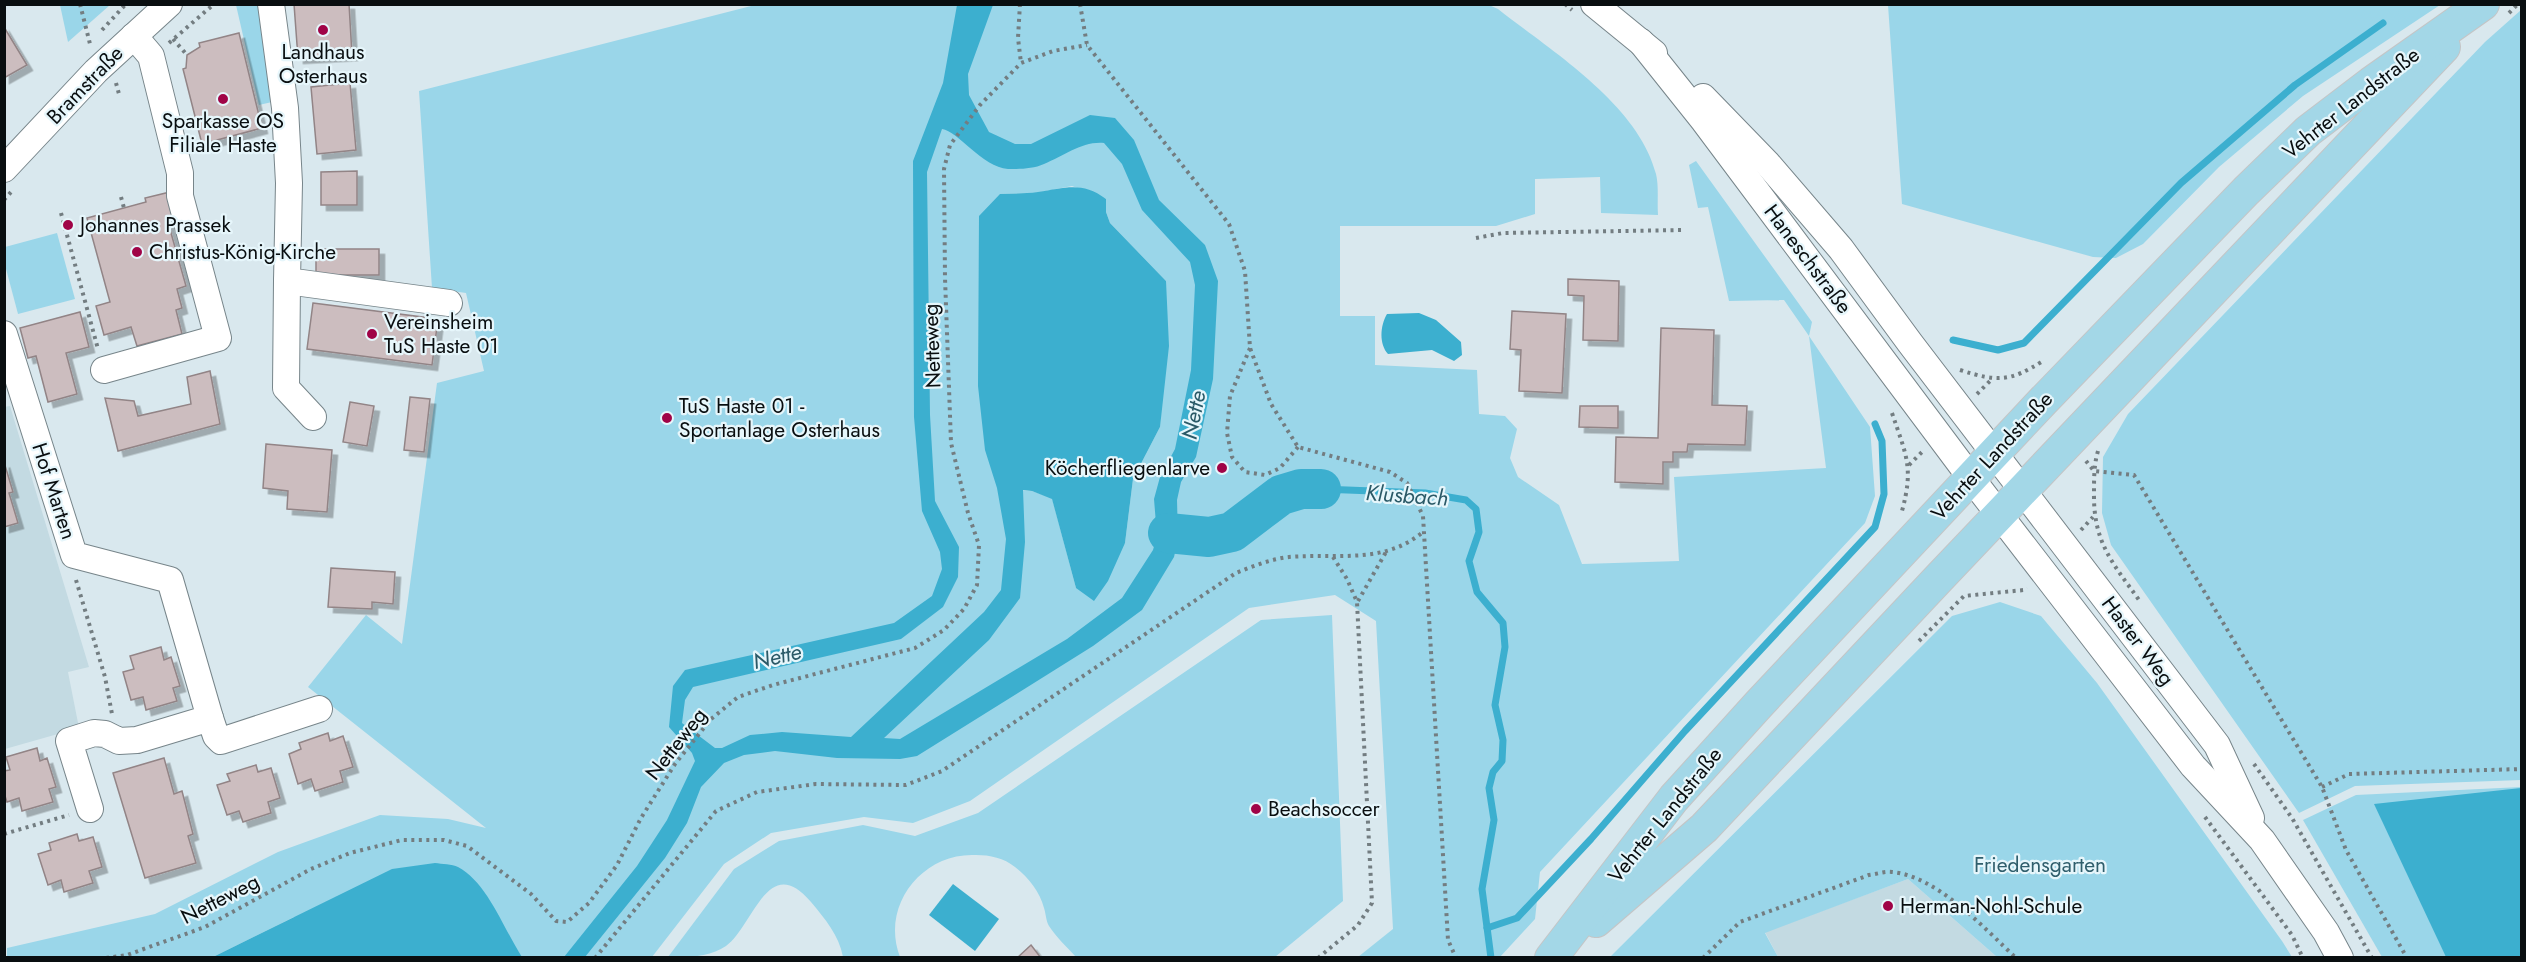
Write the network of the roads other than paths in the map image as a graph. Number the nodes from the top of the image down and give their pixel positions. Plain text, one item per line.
1 (169, 4) edge
2 (271, 4) edge
3 (1594, 4) edge
4 (2483, 4) edge
5 (134, 36) junction
6 (1641, 42) junction
7 (4, 169) edge
8 (287, 281) junction
9 (449, 303) dead end
10 (4, 334) edge
11 (104, 370) road end
12 (313, 417) dead end
13 (1996, 453) junction
14 (1971, 478) junction
15 (2023, 489) junction
16 (2000, 515) junction
17 (319, 709) dead end
18 (210, 718) junction
19 (90, 809) road end
20 (2262, 840) junction
21 (1552, 957) edge
22 (2340, 957) edge

1 - 5 street, Bramstraße
2 - 8 street
3 - 6 street, Haneschstraße
4 - 13 main road, Vehrter Landstraße
4 - 15 main road, Vehrter Landstraße
5 - 7 street, Bramstraße
5 - 11 street
6 - 13 street, Haneschstraße
6 - 14 street, Haneschstraße
8 - 9 street
8 - 12 street
10 - 18 street, Hof Marten
13 - 14 main road, Vehrter Landstraße
13 - 15 street, Haster Weg
14 - 16 street, Haster Weg
14 - 21 main road, Vehrter Landstraße
15 - 16 main road, Vehrter Landstraße
15 - 20 street, Haster Weg
16 - 20 street, Haster Weg
16 - 21 main road, Vehrter Landstraße
17 - 18 street, Hof Marten
18 - 19 street
20 - 22 street, Haster Weg

